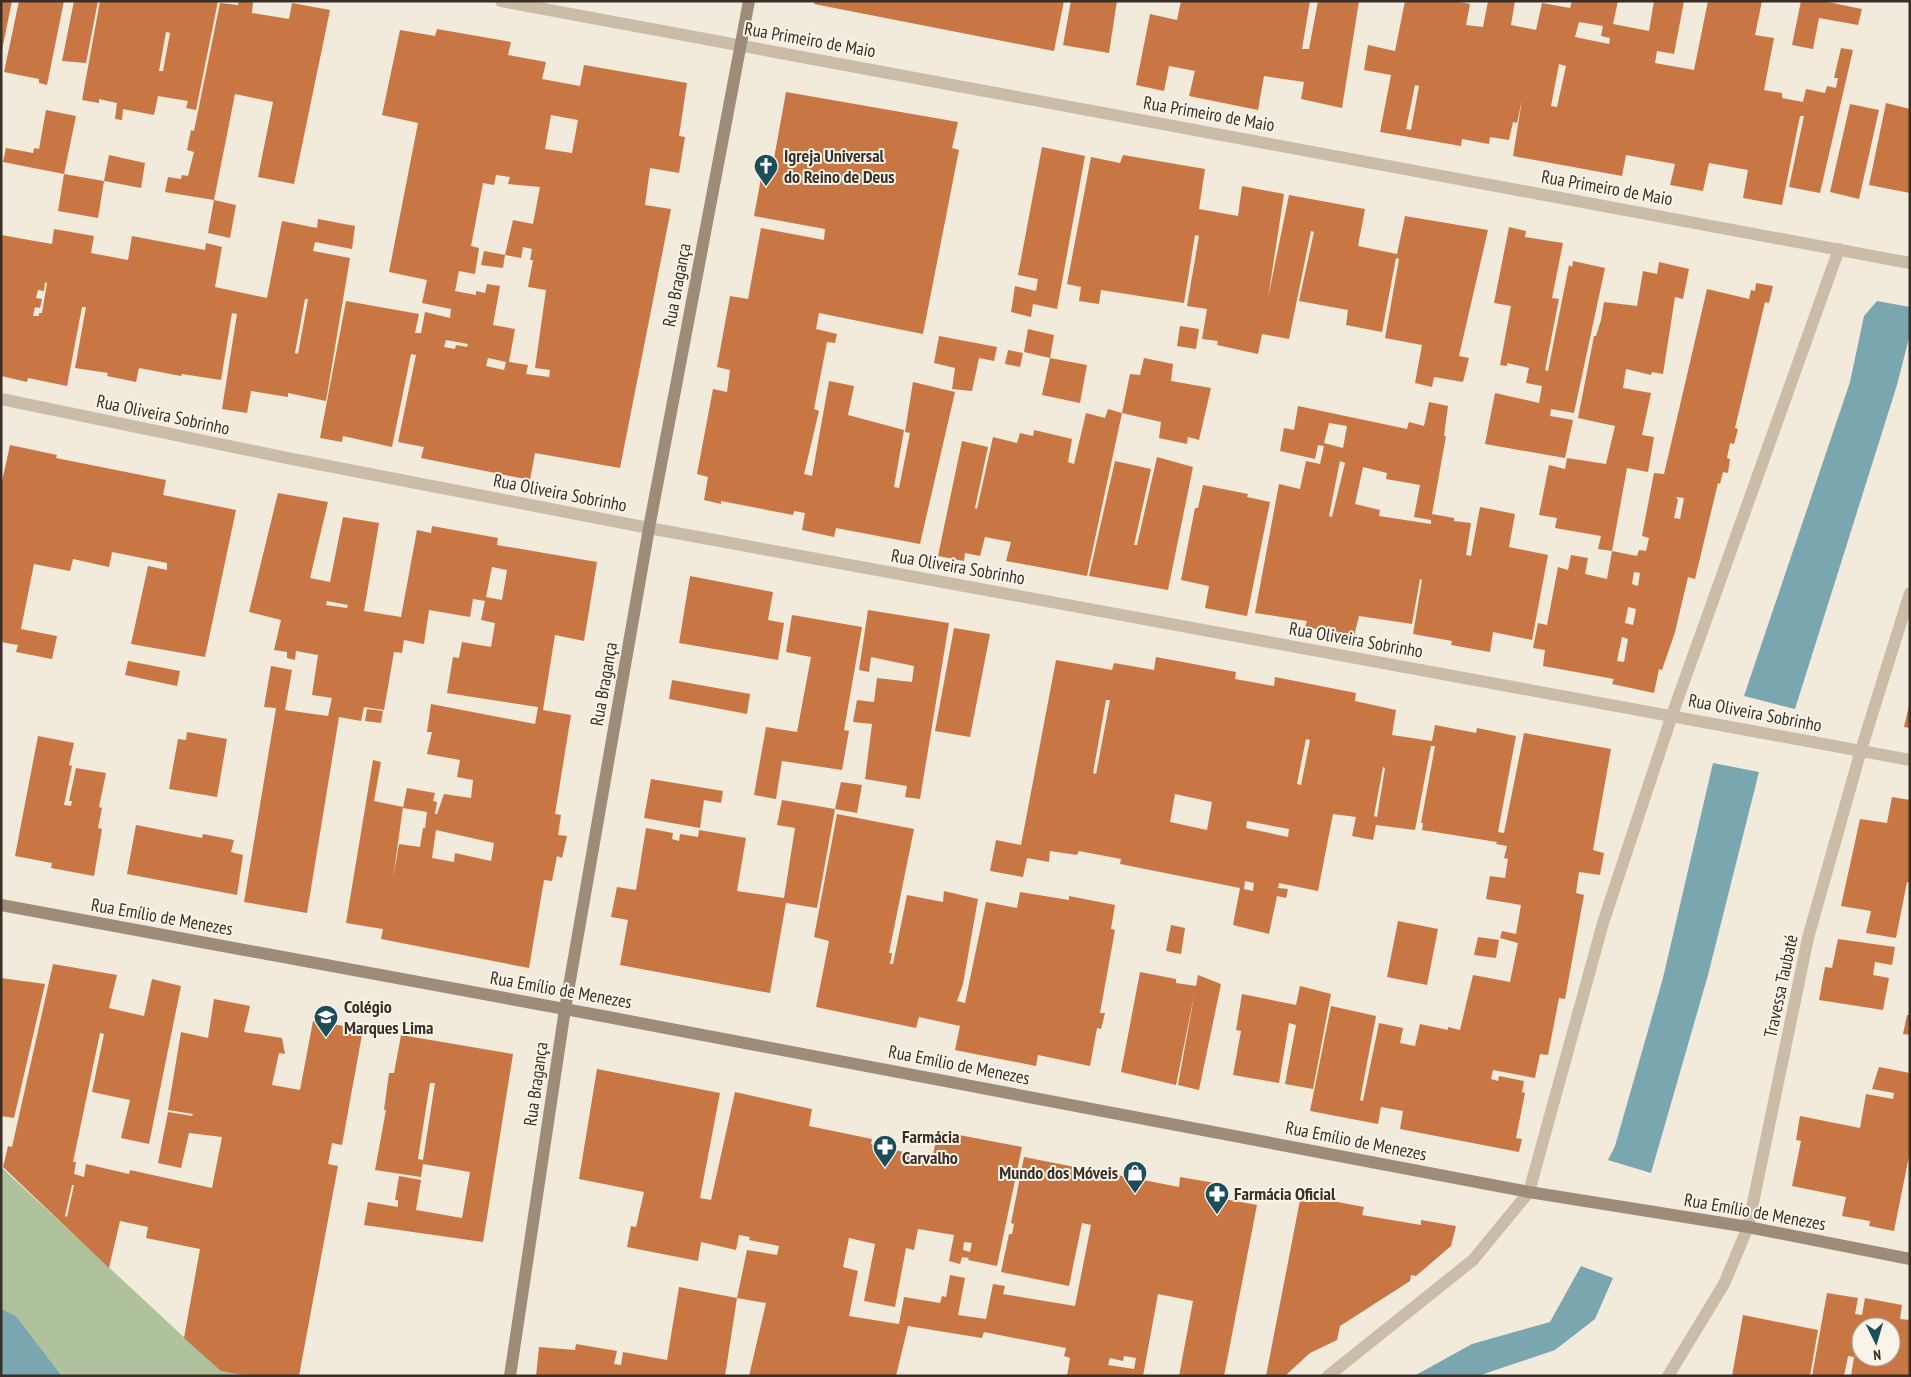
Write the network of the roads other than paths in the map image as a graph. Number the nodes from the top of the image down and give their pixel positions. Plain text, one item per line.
1 (500, 1) edge
2 (749, 1) edge
3 (742, 45) junction
4 (1839, 249) junction
5 (1910, 264) edge
6 (1, 399) edge
7 (649, 528) junction
8 (1910, 593) edge
9 (1672, 715) junction
10 (1860, 750) junction
11 (1910, 760) edge
12 (1, 905) edge
13 (564, 1009) junction
14 (1528, 1192) junction
15 (1748, 1226) junction
16 (1910, 1258) edge
17 (510, 1376) edge
18 (1328, 1376) edge
19 (1668, 1376) edge

1 - 3 street, Rua Primeiro de Maio
2 - 3 street, Rua Bragança
3 - 4 street, Rua Primeiro de Maio
3 - 7 street, Rua Bragança
4 - 5 street, Rua Primeiro de Maio
4 - 9 street
6 - 7 street, Rua Oliveira Sobrinho
7 - 9 street, Rua Oliveira Sobrinho
7 - 13 street, Rua Bragança
8 - 10 street, Travessa Taubaté
9 - 10 street, Rua Oliveira Sobrinho
9 - 14 street
10 - 11 street, Rua Oliveira Sobrinho
10 - 15 street, Travessa Taubaté
12 - 13 street, Rua Emílio de Menezes
13 - 14 street, Rua Emílio de Menezes
13 - 17 street, Rua Bragança
14 - 15 street, Rua Emílio de Menezes
14 - 18 street
15 - 16 street, Rua Emílio de Menezes
15 - 19 street, Travessa Taubaté

